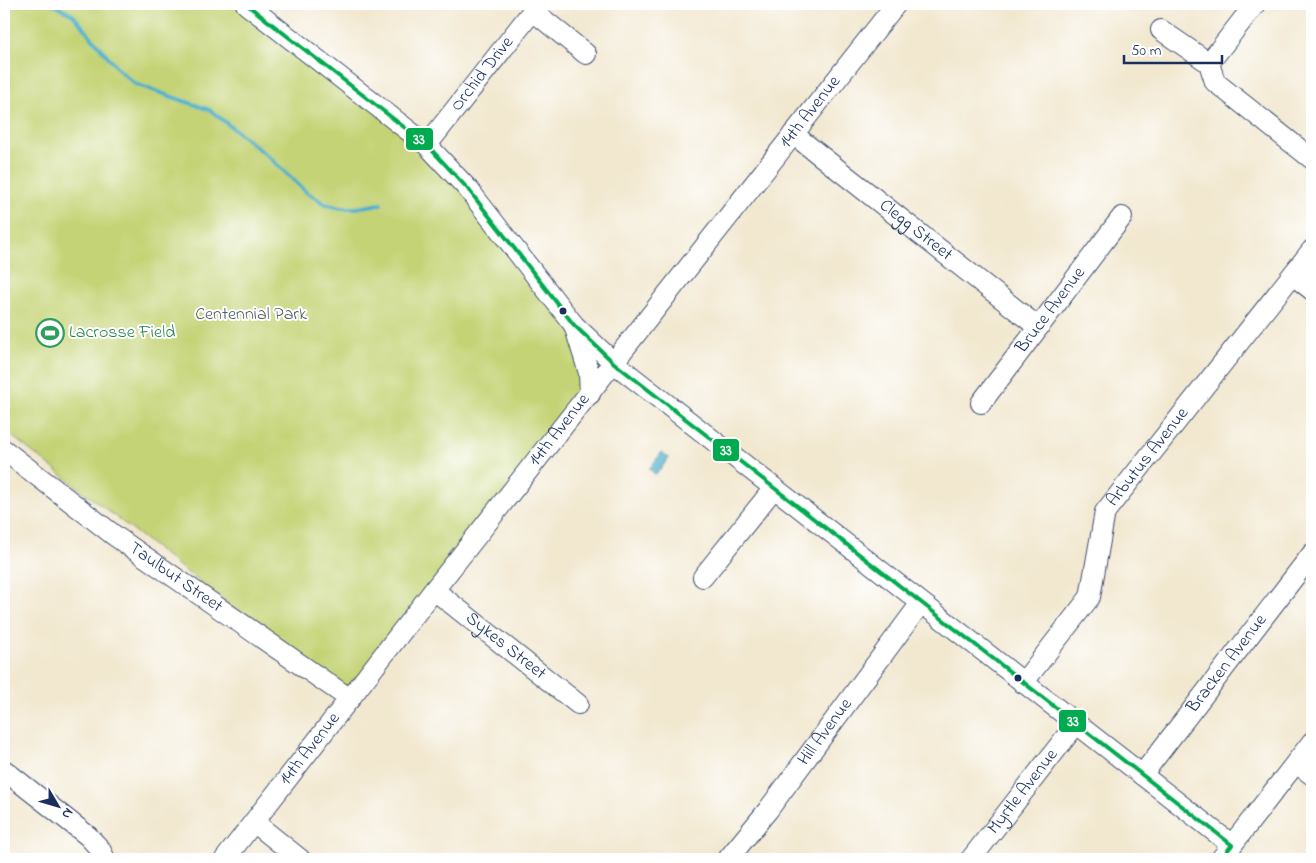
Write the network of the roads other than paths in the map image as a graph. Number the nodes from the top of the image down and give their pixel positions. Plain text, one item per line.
1 (246, 4) edge
2 (896, 4) edge
3 (1256, 4) edge
4 (535, 7) edge
5 (268, 12) edge
6 (1161, 30) dead end
7 (586, 54) dead end
8 (1209, 63) junction
9 (793, 134) junction
10 (427, 145) junction
11 (1312, 159) edge
12 (1122, 217) dead end
13 (1312, 250) edge
14 (1293, 275) junction
15 (1312, 290) edge
16 (574, 325) junction
17 (1038, 327) junction
18 (614, 363) junction
19 (590, 394) junction
20 (981, 403) dead end
21 (4, 450) edge
22 (774, 488) junction
23 (1312, 554) edge
24 (704, 577) dead end
25 (434, 590) junction
26 (921, 603) junction
27 (1023, 683) junction
28 (350, 699) junction
29 (578, 704) dead end
30 (1076, 724) junction
31 (1312, 742) edge
32 (1296, 763) junction
33 (4, 770) edge
34 (1142, 775) junction
35 (1312, 776) edge
36 (254, 823) junction
37 (1226, 852) edge
38 (105, 859) edge
39 (226, 859) edge
40 (300, 859) edge
41 (728, 859) edge
42 (971, 859) edge

1 - 5 street
2 - 9 street, 14th Avenue
3 - 8 street
4 - 7 street
4 - 10 street, Orchid Drive
5 - 10 street
6 - 8 street
8 - 11 street
9 - 17 street, Clegg Street
9 - 18 street, 14th Avenue
10 - 16 street
12 - 17 street, Bruce Avenue
13 - 14 street, Arbutus Avenue
14 - 15 street
14 - 27 street, Arbutus Avenue
16 - 18 street
16 - 19 street
17 - 20 street, Bruce Avenue
18 - 19 street, 14th Avenue
18 - 22 street
19 - 25 street, 14th Avenue
21 - 28 street, Taulbut Street
22 - 24 street
22 - 26 street
23 - 34 street, Bracken Avenue
25 - 28 street, 14th Avenue
25 - 29 street, Sykes Street
26 - 27 street
26 - 41 street, Hill Avenue
27 - 30 street
28 - 36 street, 14th Avenue
30 - 34 street
30 - 42 street, Myrtle Avenue
31 - 32 street
32 - 35 street
32 - 37 street
33 - 38 street
34 - 37 street
36 - 39 street, 14th Avenue
36 - 40 street

